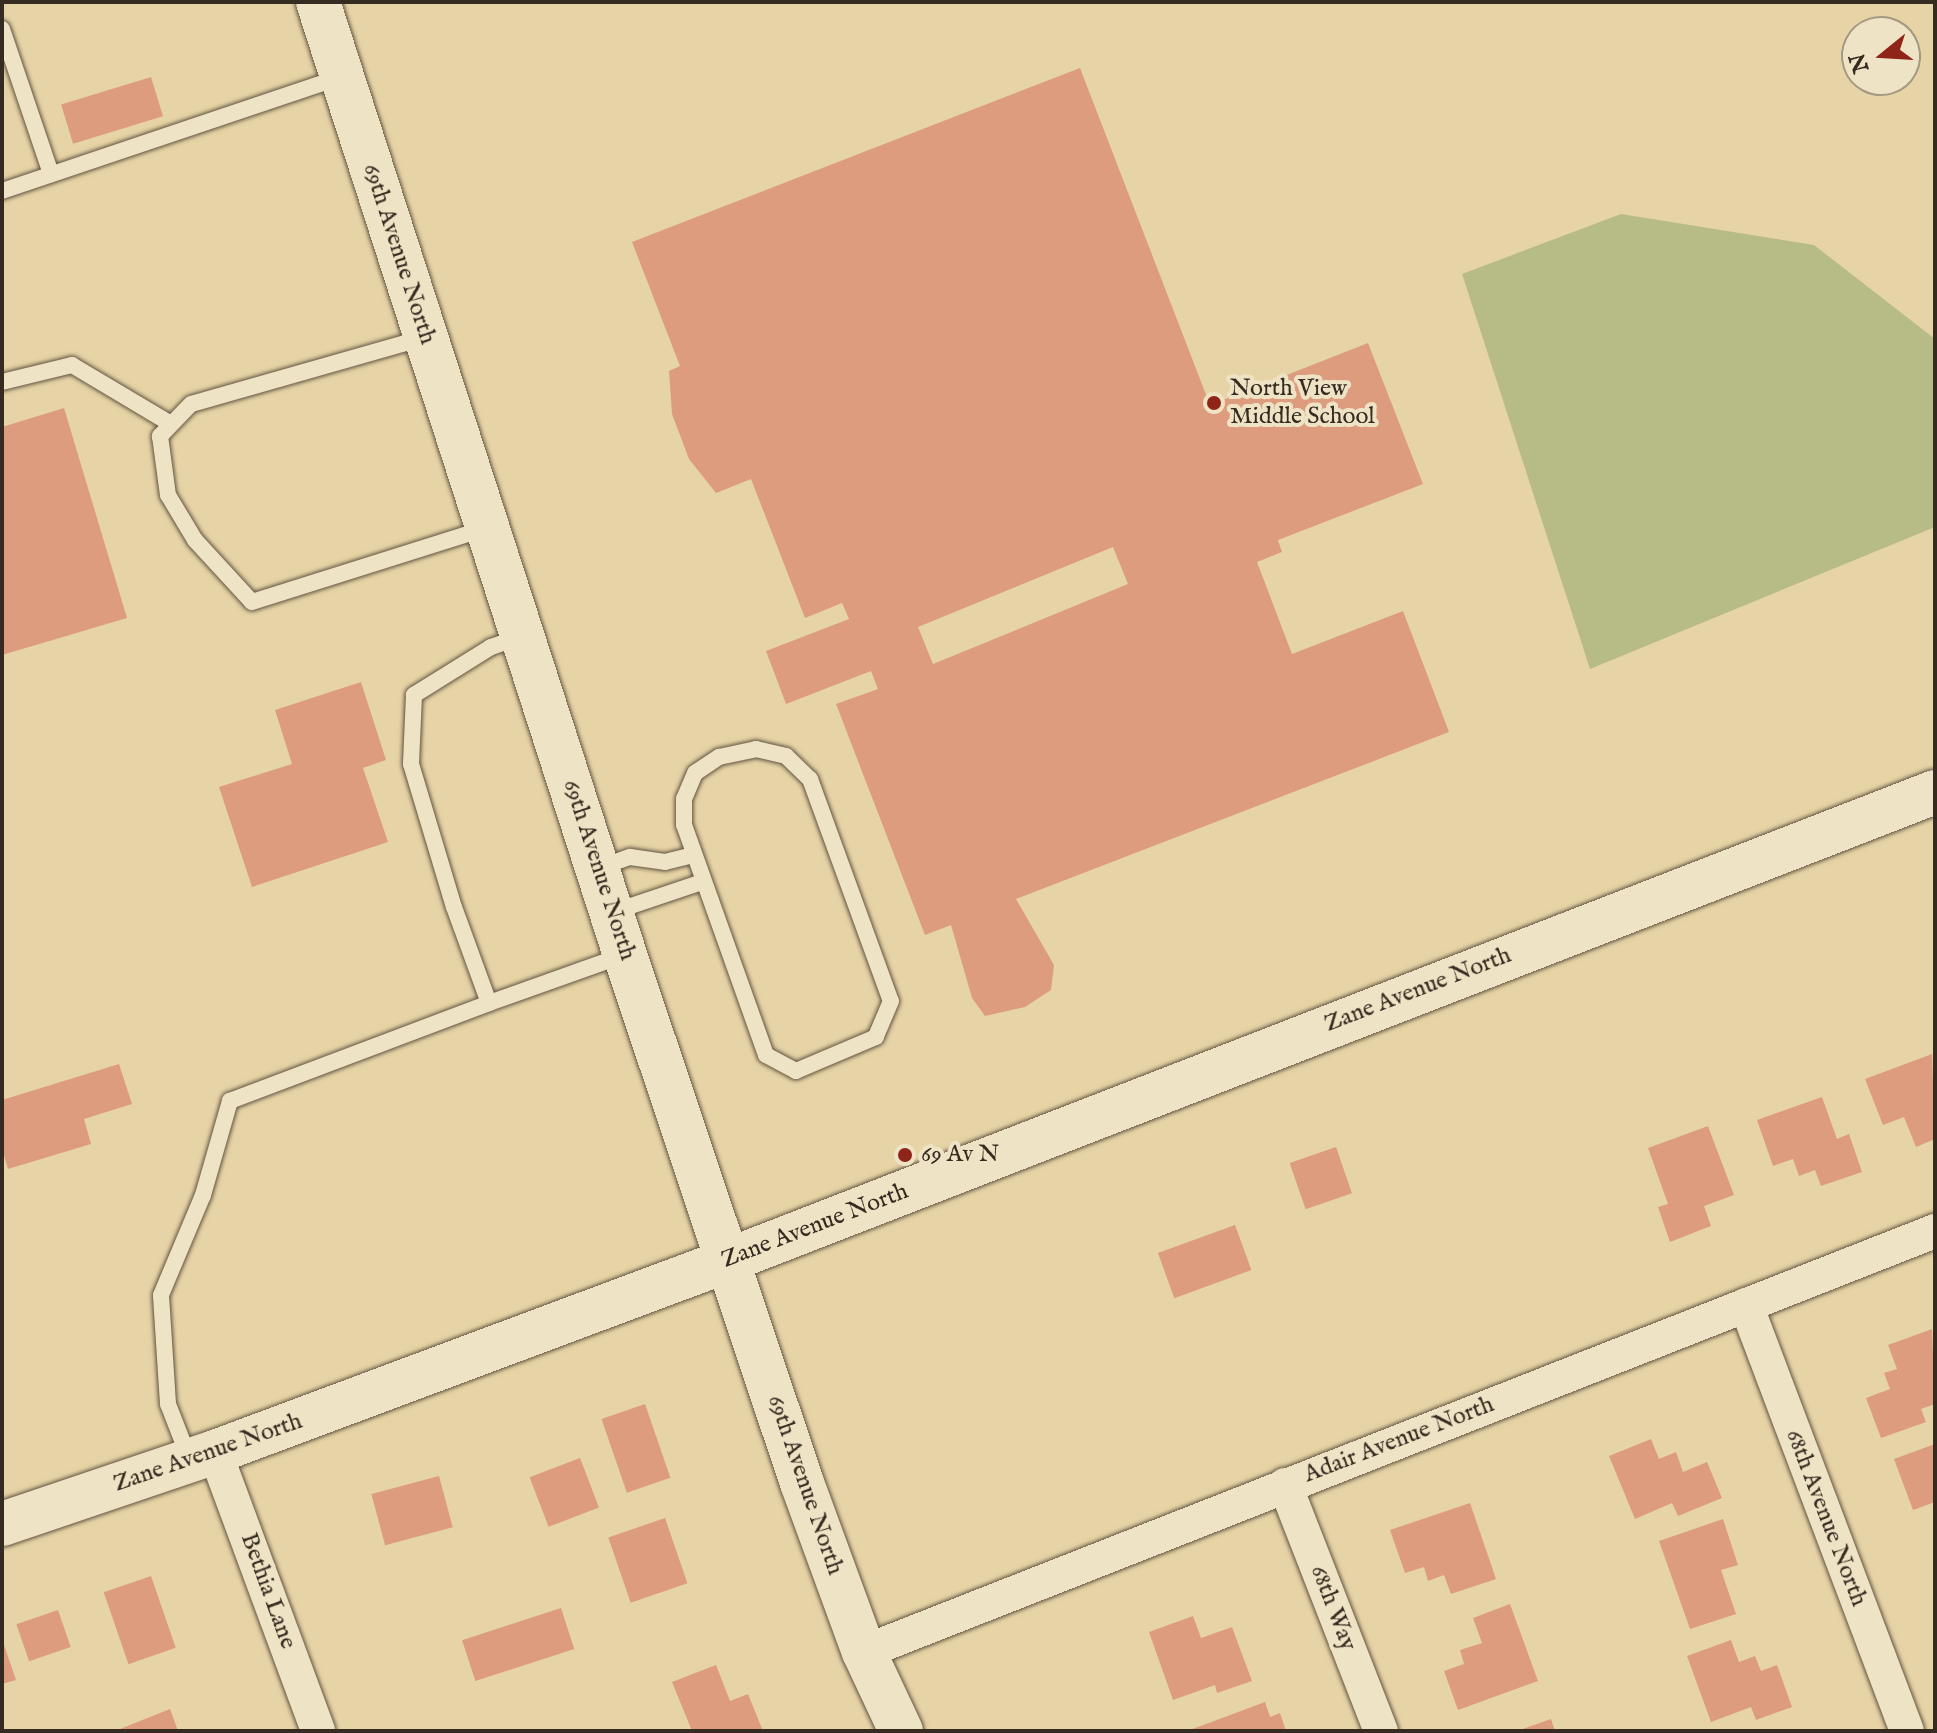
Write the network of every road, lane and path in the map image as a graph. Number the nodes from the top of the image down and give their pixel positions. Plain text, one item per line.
1 (318, 2) edge
2 (2, 29) edge
3 (342, 77) junction
4 (51, 174) junction
5 (2, 191) edge
6 (426, 337) junction
7 (2, 382) edge
8 (171, 424) junction
9 (488, 527) junction
10 (523, 636) junction
11 (1935, 792) edge
12 (694, 855) junction
13 (598, 868) junction
14 (702, 882) junction
15 (612, 912) junction
16 (625, 955) junction
17 (489, 1003) junction
18 (1935, 1231) edge
19 (729, 1260) junction
20 (1746, 1305) junction
21 (203, 1456) junction
22 (1285, 1485) junction
23 (2, 1524) edge
24 (864, 1652) junction
25 (318, 1731) edge
26 (901, 1731) edge
27 (1381, 1731) edge
28 (1907, 1731) edge

1 - 3 street, 69th Avenue North
2 - 4 lane
3 - 4 lane
3 - 6 street, 69th Avenue North
4 - 5 lane
6 - 8 lane
6 - 9 street, 69th Avenue North
7 - 8 lane
8 - 9 lane
9 - 10 street, 69th Avenue North
10 - 13 street, 69th Avenue North
10 - 17 lane
11 - 19 street, Zane Avenue North
12 - 13 lane
12 - 14 lane
12 - 14 lane
13 - 15 street, 69th Avenue North
14 - 15 lane
15 - 16 street, 69th Avenue North
16 - 17 lane
16 - 19 street, 69th Avenue North
17 - 21 lane
18 - 20 street, Adair Avenue North
19 - 21 street, Zane Avenue North
19 - 24 street, 69th Avenue North
20 - 22 street, Adair Avenue North
20 - 28 street, 68th Avenue North
21 - 23 street, Zane Avenue North
21 - 25 street, Bethia Lane
22 - 24 street, Adair Avenue North
22 - 27 street, 68th Way
24 - 26 street, 69th Avenue North

